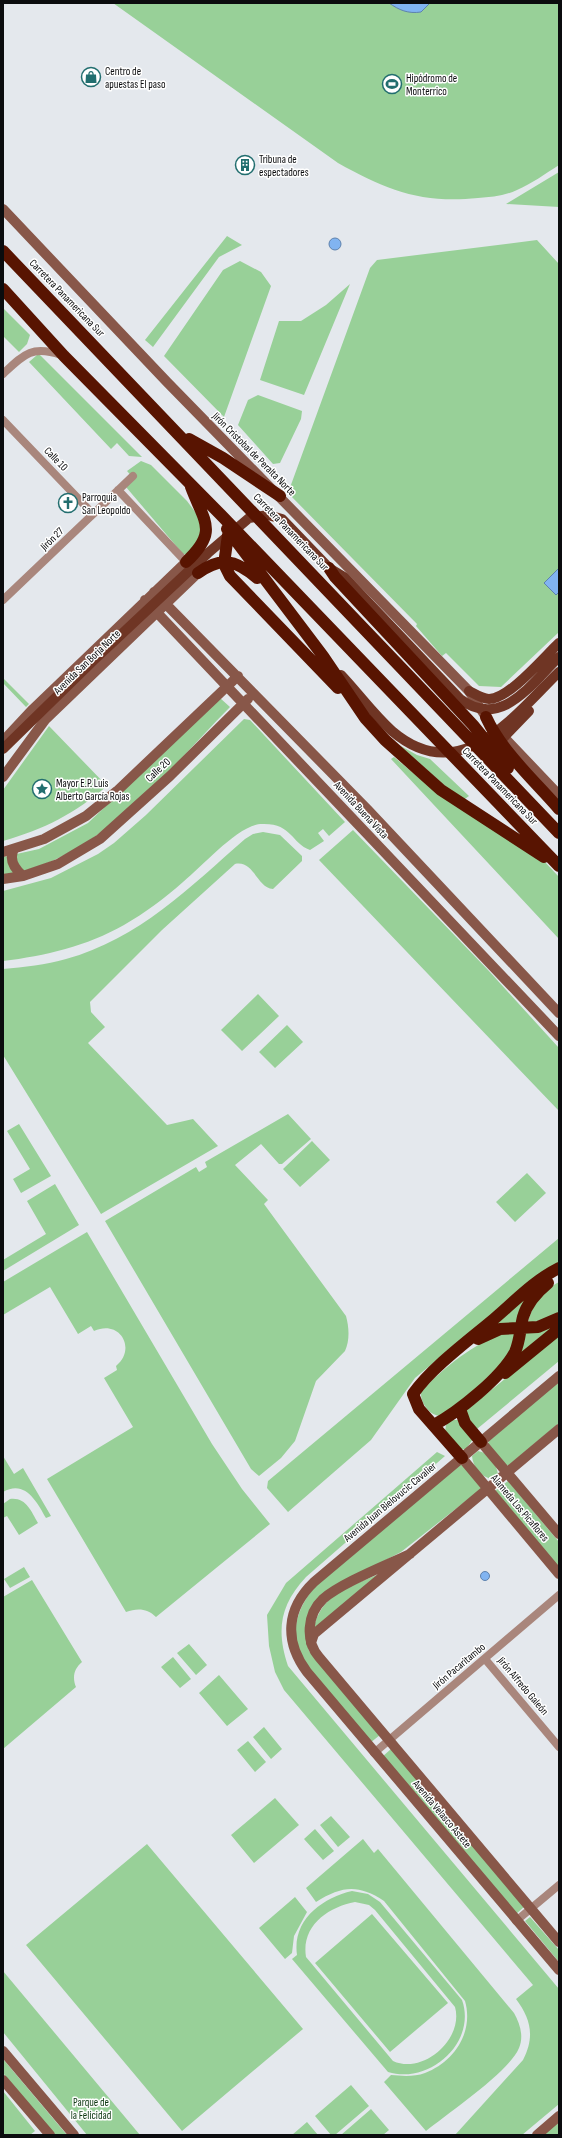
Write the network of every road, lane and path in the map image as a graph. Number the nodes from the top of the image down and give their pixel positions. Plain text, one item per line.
1 (3, 209) edge
2 (3, 251) edge
3 (3, 289) edge
4 (64, 356) junction
5 (3, 374) edge
6 (3, 420) edge
7 (180, 433) junction
8 (133, 476) dead end
9 (189, 483) junction
10 (118, 490) junction
11 (280, 496) junction
12 (94, 514) junction
13 (221, 515) junction
14 (228, 535) junction
15 (186, 562) junction
16 (329, 568) junction
17 (198, 573) joint
18 (154, 592) junction
19 (275, 595) junction
20 (3, 600) edge
21 (145, 600) junction
22 (165, 603) junction
23 (156, 612) junction
24 (559, 643) edge
25 (323, 656) junction
26 (559, 657) edge
27 (559, 672) edge
28 (238, 676) junction
29 (559, 681) edge
30 (227, 687) junction
31 (469, 691) junction
32 (255, 693) junction
33 (244, 704) junction
34 (359, 709) junction
35 (486, 717) junction
36 (504, 737) junction
37 (3, 741) edge
38 (3, 749) edge
39 (3, 777) edge
40 (518, 789) junction
41 (559, 795) edge
42 (559, 809) edge
43 (559, 833) edge
44 (14, 849) junction
45 (3, 852) edge
46 (559, 866) edge
47 (23, 876) junction
48 (3, 879) edge
49 (558, 1012) edge
50 (545, 1021) junction
51 (559, 1036) edge
52 (559, 1268) edge
53 (559, 1276) edge
54 (559, 1318) edge
55 (522, 1328) junction
56 (559, 1329) edge
57 (437, 1369) junction
58 (559, 1376) edge
59 (472, 1398) junction
60 (460, 1409) junction
61 (434, 1425) junction
62 (559, 1429) edge
63 (481, 1442) junction
64 (462, 1458) junction
65 (508, 1473) junction
66 (488, 1489) junction
67 (559, 1534) edge
68 (410, 1554) junction
69 (559, 1574) edge
70 (559, 1596) edge
71 (311, 1645) junction
72 (485, 1659) junction
73 (307, 1672) joint
74 (389, 1740) junction
75 (559, 1747) edge
76 (374, 1753) junction
77 (559, 1885) edge
78 (530, 1909) junction
79 (516, 1921) junction
80 (559, 1942) edge
81 (559, 1970) edge
82 (3, 2051) edge
83 (3, 2080) edge
84 (559, 2116) edge
85 (50, 2135) edge
86 (74, 2135) edge
87 (537, 2135) edge

1 - 11 main road, Jirón Cristobal de Peralta Norte
2 - 7 highway, Carretera Panamericana Sur
3 - 4 highway
4 - 5 street
4 - 9 highway, Carretera Panamericana Sur
6 - 12 street, Calle 10
7 - 11 highway
7 - 40 highway, Carretera Panamericana Sur
8 - 10 street, Jirón 27
9 - 13 highway, Carretera Panamericana Sur
9 - 15 highway
10 - 12 street, Jirón 27
10 - 15 street
11 - 31 main road, Jirón Cristobal de Peralta Norte
12 - 20 street, Jirón 27
13 - 19 highway
13 - 46 highway, Carretera Panamericana Sur
14 - 16 main road
14 - 34 highway
14 - 38 main road
15 - 18 main road, Avenida San Borja Norte
16 - 26 main road
16 - 40 highway
17 - 19 highway
17 - 22 main road, Avenida San Borja Norte
18 - 21 main road, Avenida San Borja Norte
18 - 22 main road, Avenida Buena Vista
19 - 25 highway
21 - 23 main road, Avenida Buena Vista
21 - 37 main road, Avenida San Borja Norte
22 - 23 main road, Avenida San Borja Norte
22 - 28 main road, Avenida Buena Vista
23 - 30 main road, Avenida Buena Vista
23 - 39 main road, Avenida San Borja Norte
24 - 31 main road
25 - 27 main road
25 - 34 highway
28 - 30 main road, Calle 20
28 - 32 main road, Avenida Buena Vista
29 - 36 main road
30 - 33 main road, Avenida Buena Vista
30 - 44 main road, Calle 20
31 - 35 main road, Jirón Cristobal de Peralta Norte
32 - 33 main road, Calle 20
32 - 49 main road, Avenida Buena Vista
33 - 47 main road, Calle 20
33 - 50 main road, Avenida Buena Vista
34 - 46 highway
35 - 36 main road, Jirón Cristobal de Peralta Norte
35 - 42 highway
36 - 41 main road, Jirón Cristobal de Peralta Norte
40 - 43 highway, Carretera Panamericana Sur
44 - 45 main road, Calle 20
44 - 47 main road
47 - 48 main road, Calle 20
49 - 50 main road
50 - 51 main road, Avenida Buena Vista
52 - 57 highway
53 - 55 highway
54 - 55 highway
55 - 57 highway
55 - 59 highway
56 - 59 highway
57 - 61 highway
58 - 63 main road, Avenida Juan Bielovucic Cavalier
59 - 60 highway
60 - 61 highway
60 - 63 highway
61 - 64 highway
62 - 65 main road
63 - 64 main road, Avenida Juan Bielovucic Cavalier
63 - 65 main road, Alameda Los Picaflores
64 - 66 main road, Alameda Los Picaflores
64 - 73 main road, Avenida Juan Bielovucic Cavalier
65 - 66 main road
65 - 67 main road, Alameda Los Picaflores
66 - 68 main road
66 - 69 main road, Alameda Los Picaflores
68 - 71 main road
68 - 71 main road
70 - 72 street, Jirón Pacaritambo
71 - 74 main road, Avenida Velasco Astete
72 - 74 street, Jirón Pacaritambo
72 - 75 street, Jirón Alfredo Galeón
73 - 76 main road, Avenida Velasco Astete
74 - 76 street, Jirón Pacaritambo
74 - 78 main road, Avenida Velasco Astete
76 - 79 main road, Avenida Velasco Astete
77 - 78 street
78 - 79 street
78 - 80 main road, Avenida Velasco Astete
79 - 81 main road, Avenida Velasco Astete
82 - 86 main road
83 - 85 main road
84 - 87 main road

